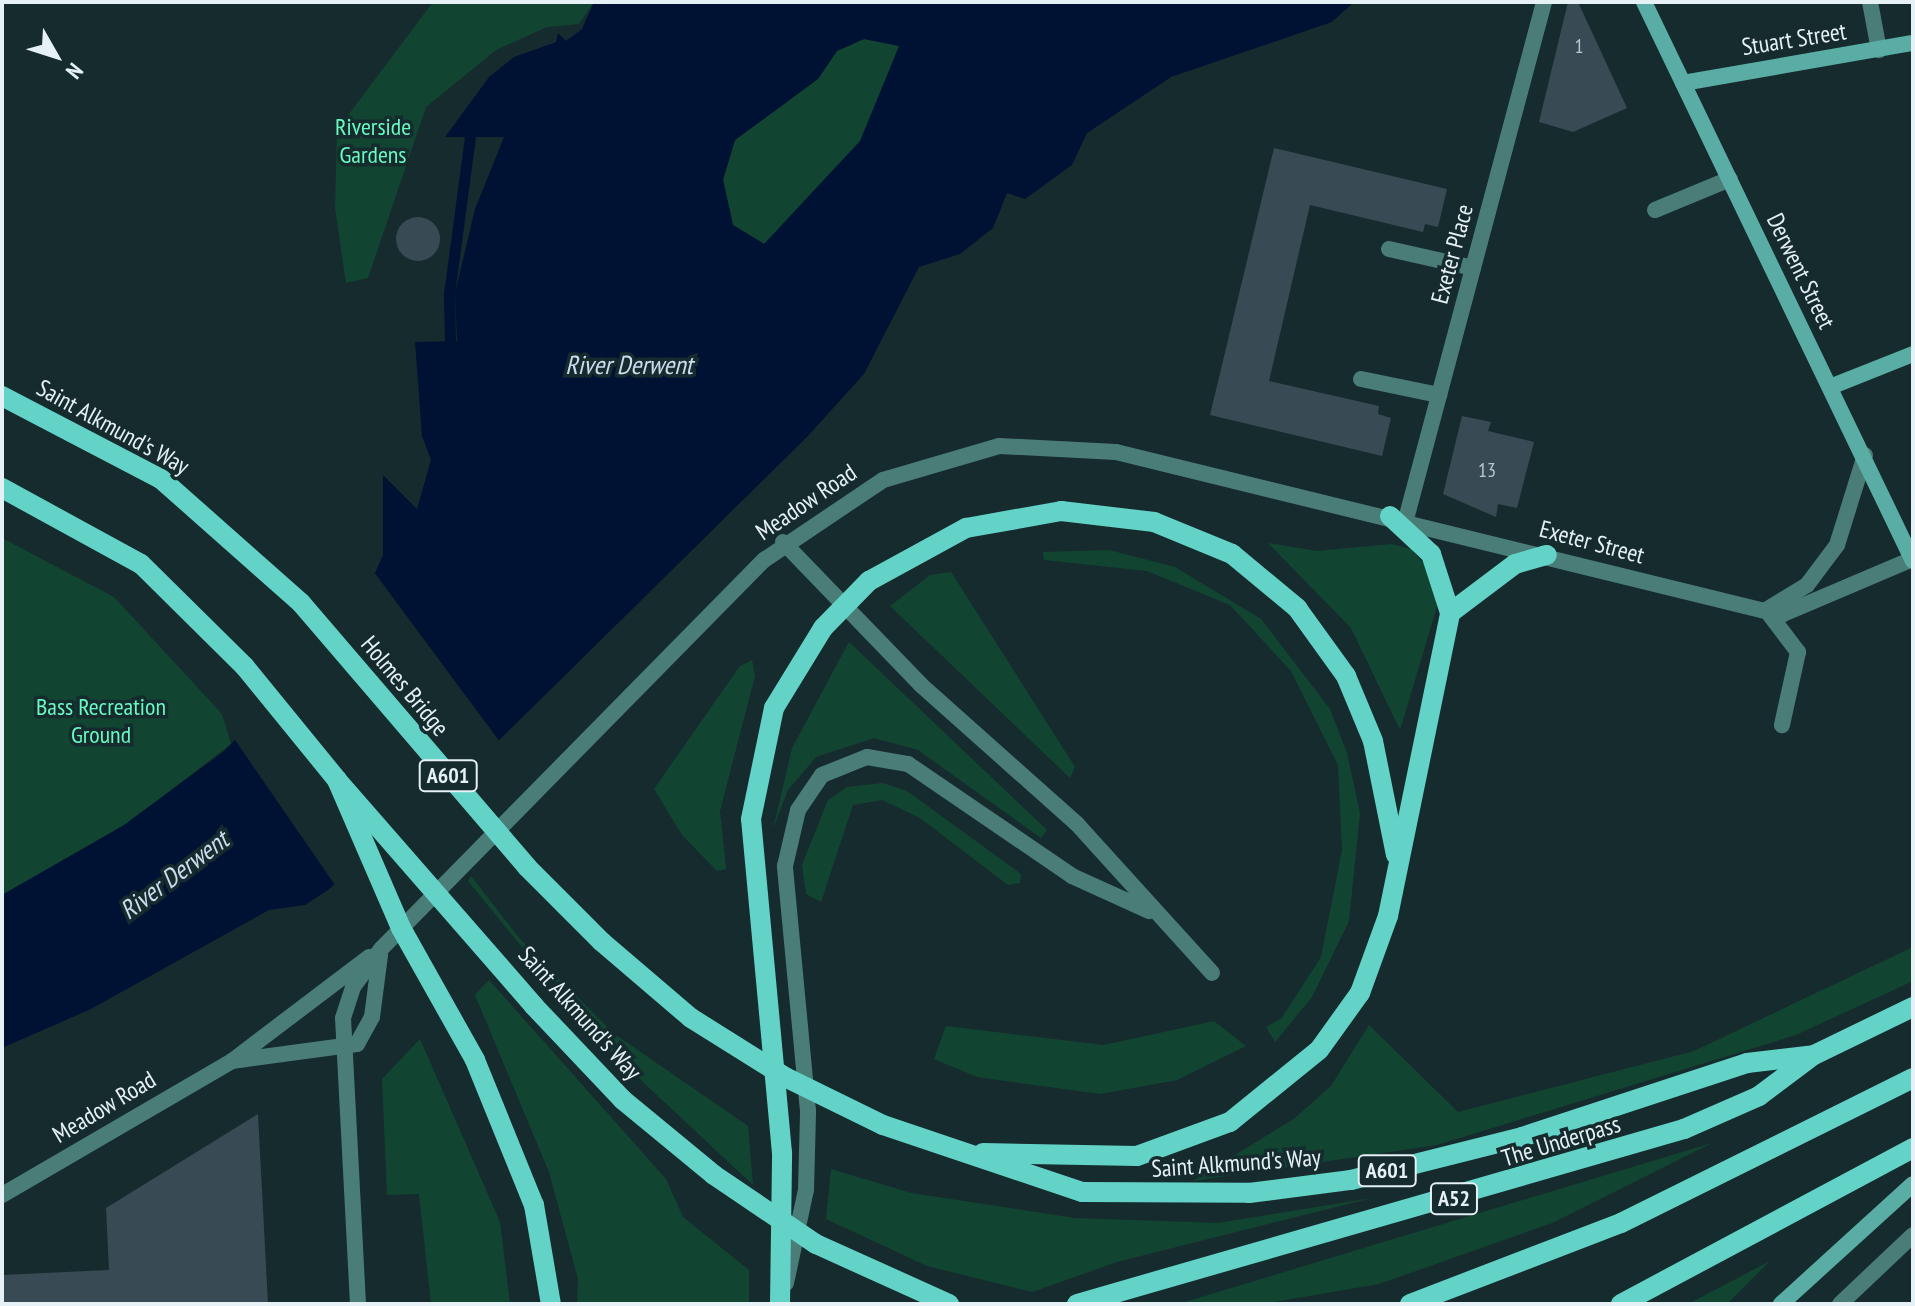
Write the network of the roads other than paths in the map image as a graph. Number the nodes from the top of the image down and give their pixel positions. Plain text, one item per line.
1 (1544, 2) edge
2 (1644, 2) edge
3 (1870, 2) edge
4 (1913, 43) edge
5 (1879, 50) junction
6 (1683, 83) junction
7 (1730, 179) junction
8 (1655, 210) dead end
9 (1389, 249) dead end
10 (1473, 268) junction
11 (1913, 354) edge
12 (1361, 379) dead end
13 (1830, 387) junction
14 (1439, 395) junction
15 (2, 396) edge
16 (1865, 455) junction
17 (2, 488) edge
18 (1398, 518) junction
19 (783, 542) junction
20 (1547, 555) junction
21 (1913, 559) edge
22 (301, 603) joint
23 (1766, 610) junction
24 (1450, 613) junction
25 (1782, 725) dead end
26 (337, 780) junction
27 (1398, 867) junction
28 (1149, 911) junction
29 (602, 942) joint
30 (381, 949) junction
31 (1212, 973) dead end
32 (1913, 1007) edge
33 (344, 1050) junction
34 (1814, 1055) junction
35 (232, 1061) junction
36 (1913, 1078) edge
37 (1913, 1148) edge
38 (952, 1150) junction
39 (1913, 1184) edge
40 (2, 1195) edge
41 (1913, 1235) edge
42 (358, 1304) edge
43 (551, 1304) edge
44 (781, 1304) edge
45 (949, 1304) edge
46 (1077, 1304) edge
47 (1410, 1304) edge
48 (1621, 1304) edge
49 (1781, 1304) edge
50 (1840, 1304) edge

1 - 10 street, Exeter Place
2 - 6 street, Derwent Street
3 - 5 street
4 - 5 street, Stuart Street
5 - 6 street, Stuart Street
6 - 7 street, Derwent Street
7 - 8 street
7 - 13 street, Derwent Street
9 - 10 street
10 - 14 street, Exeter Place
11 - 13 street
12 - 14 street
13 - 16 street, Derwent Street
14 - 18 street, Exeter Place
15 - 22 main road, Saint Alkmund's Way / A601
16 - 21 street, Derwent Street
16 - 23 street
17 - 26 main road
18 - 19 street, Meadow Road
18 - 20 street, Exeter Street
18 - 24 main road
19 - 28 street
19 - 30 street, Meadow Road
20 - 23 street, Exeter Street
20 - 24 main road
21 - 23 street, Exeter Street
22 - 29 main road, Holmes Bridge / A601, bridge
23 - 25 street
24 - 27 main road
26 - 43 main road, bridge
26 - 45 main road, Saint Alkmund's Way, bridge
27 - 38 main road
27 - 44 main road, bridge
28 - 31 street
28 - 44 street
29 - 38 main road, Saint Alkmund's Way / A601, bridge
30 - 33 street, Meadow Road
30 - 33 street
30 - 35 street, Meadow Road
32 - 34 main road, Saint Alkmund's Way / A601
33 - 35 street, Meadow Road
33 - 42 street, Meadow Road
34 - 38 main road, Saint Alkmund's Way / A601
34 - 46 main road, The Underpass / A52
35 - 40 street, Meadow Road
36 - 47 main road
37 - 48 main road
39 - 49 street
41 - 50 street

